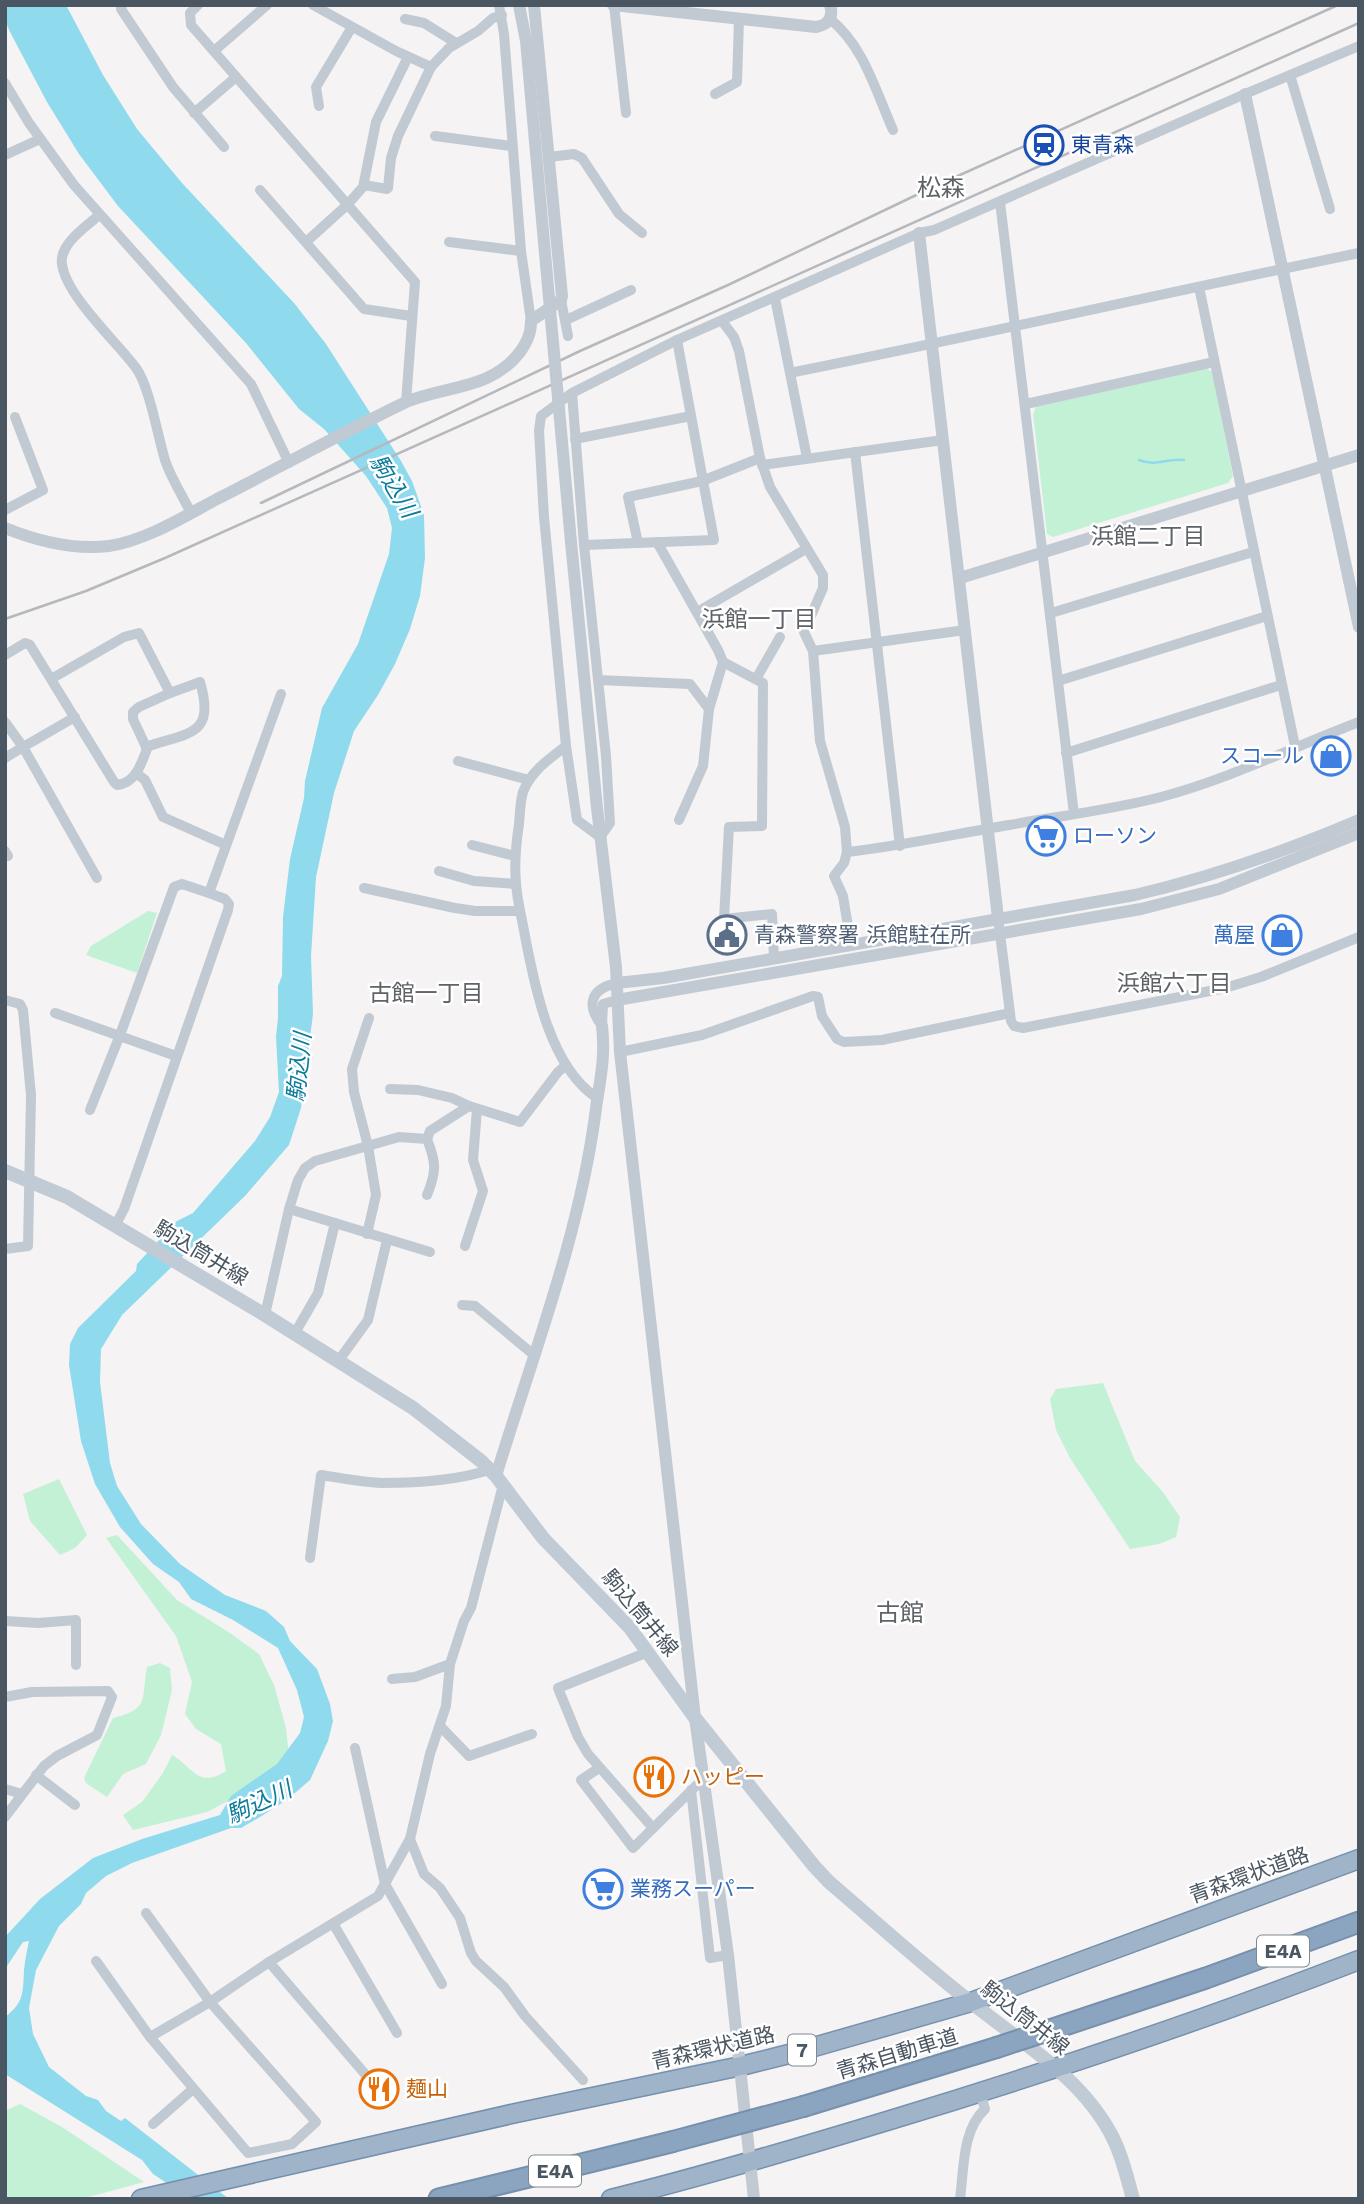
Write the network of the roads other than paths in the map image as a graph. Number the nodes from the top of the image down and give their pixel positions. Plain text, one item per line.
1 (122, 5) edge
2 (198, 5) edge
3 (267, 5) edge
4 (313, 5) edge
5 (519, 5) edge
6 (534, 5) edge
7 (614, 5) edge
8 (830, 5) edge
9 (647, 7) edge
10 (500, 10) edge
11 (405, 19) dead end
12 (738, 19) junction
13 (830, 19) junction
14 (352, 27) junction
15 (456, 43) junction
16 (1359, 46) edge
17 (214, 51) junction
18 (408, 57) junction
19 (431, 67) junction
20 (1290, 75) junction
21 (236, 77) junction
22 (5, 83) edge
23 (715, 94) dead end
24 (1245, 94) junction
25 (320, 106) dead end
26 (194, 113) junction
27 (626, 113) dead end
28 (893, 130) dead end
29 (435, 135) dead end
30 (40, 139) junction
31 (511, 146) junction
32 (224, 148) dead end
33 (5, 155) edge
34 (548, 157) junction
35 (364, 185) junction
36 (260, 190) dead end
37 (1000, 202) junction
38 (347, 205) junction
39 (1330, 209) dead end
40 (99, 215) junction
41 (642, 233) dead end
42 (919, 233) junction
43 (306, 242) junction
44 (449, 242) dead end
45 (521, 251) junction
46 (1359, 253) edge
47 (1283, 269) junction
48 (1199, 288) junction
49 (631, 290) dead end
50 (775, 298) junction
51 (561, 300) junction
52 (411, 316) junction
53 (566, 320) junction
54 (531, 321) junction
55 (722, 321) junction
56 (1016, 325) junction
57 (568, 336) dead end
58 (677, 340) junction
59 (932, 345) junction
60 (1214, 362) junction
61 (790, 373) junction
62 (572, 393) junction
63 (406, 402) junction
64 (1026, 404) junction
65 (691, 416) junction
66 (15, 417) dead end
67 (575, 439) junction
68 (943, 440) junction
69 (855, 453) junction
70 (1359, 455) edge
71 (807, 458) junction
72 (761, 461) junction
73 (289, 463) junction
74 (1325, 466) junction
75 (702, 481) junction
76 (1241, 492) junction
77 (5, 510) edge
78 (191, 513) junction
79 (5, 528) edge
80 (657, 542) junction
81 (638, 543) junction
82 (578, 544) junction
83 (806, 549) junction
84 (1254, 552) junction
85 (1044, 553) junction
86 (960, 578) junction
87 (697, 612) junction
88 (1051, 613) junction
89 (1267, 616) junction
90 (1359, 627) edge
91 (965, 629) junction
92 (780, 637) dead end
93 (877, 642) junction
94 (813, 651) junction
95 (5, 654) edge
96 (723, 662) junction
97 (51, 678) junction
98 (756, 679) junction
99 (598, 680) junction
100 (1058, 681) junction
101 (1282, 685) junction
102 (170, 693) junction
103 (281, 694) dead end
104 (709, 709) junction
105 (75, 717) junction
106 (5, 722) edge
107 (1359, 722) edge
108 (566, 746) junction
109 (1296, 746) junction
110 (23, 747) junction
111 (146, 747) junction
112 (1066, 753) junction
113 (5, 758) edge
114 (458, 761) dead end
115 (136, 773) junction
116 (529, 779) junction
117 (1074, 814) junction
118 (679, 820) dead end
119 (1359, 820) edge
120 (988, 828) junction
121 (1359, 833) edge
122 (600, 837) junction
123 (226, 845) junction
124 (472, 845) dead end
125 (900, 846) junction
126 (847, 852) junction
127 (515, 856) junction
128 (439, 871) dead end
129 (97, 877) dead end
130 (516, 884) junction
131 (364, 888) dead end
132 (209, 893) junction
133 (520, 911) junction
134 (998, 918) junction
135 (1001, 933) junction
136 (1359, 937) edge
137 (851, 945) junction
138 (774, 958) junction
139 (617, 983) junction
140 (5, 999) edge
141 (617, 1000) junction
142 (55, 1013) dead end
143 (1010, 1013) junction
144 (369, 1017) dead end
145 (602, 1026) junction
146 (120, 1035) junction
147 (620, 1052) junction
148 (177, 1056) junction
149 (566, 1065) junction
150 (390, 1089) dead end
151 (597, 1098) junction
152 (473, 1107) junction
153 (90, 1110) dead end
154 (427, 1139) junction
155 (368, 1146) junction
156 (5, 1171) edge
157 (29, 1180) junction
158 (427, 1195) dead end
159 (289, 1209) junction
160 (335, 1223) junction
161 (115, 1226) junction
162 (367, 1234) junction
163 (387, 1240) junction
164 (465, 1246) dead end
165 (5, 1249) edge
166 (430, 1252) dead end
167 (461, 1305) dead end
168 (265, 1315) junction
169 (295, 1334) junction
170 (534, 1355) junction
171 (339, 1360) junction
172 (496, 1477) junction
173 (310, 1558) dead end
174 (5, 1620) edge
175 (648, 1652) junction
176 (450, 1664) junction
177 (76, 1665) dead end
178 (392, 1679) dead end
179 (5, 1698) edge
180 (695, 1718) junction
181 (440, 1726) junction
182 (532, 1734) dead end
183 (355, 1748) dead end
184 (599, 1769) junction
185 (36, 1775) junction
186 (703, 1779) junction
187 (5, 1789) edge
188 (691, 1790) junction
189 (22, 1794) junction
190 (75, 1805) dead end
191 (5, 1817) edge
192 (653, 1828) junction
193 (410, 1839) junction
194 (1359, 1859) edge
195 (714, 1860) junction
196 (699, 1861) junction
197 (385, 1884) junction
198 (146, 1913) dead end
199 (1359, 1923) edge
200 (334, 1924) junction
201 (728, 1955) junction
202 (1359, 1960) edge
203 (96, 1961) dead end
204 (269, 1962) junction
205 (442, 1984) dead end
206 (210, 2002) junction
207 (971, 2003) junction
208 (397, 2033) dead end
209 (150, 2037) junction
210 (741, 2066) junction
211 (1056, 2068) junction
212 (583, 2080) dead end
213 (372, 2081) dead end
214 (193, 2089) junction
215 (980, 2093) junction
216 (153, 2123) dead end
217 (750, 2163) junction
218 (141, 2199) edge
219 (439, 2199) edge
220 (611, 2199) edge
221 (754, 2199) edge
222 (960, 2199) edge
223 (1133, 2199) edge

1 - 26 street
2 - 17 street
3 - 17 street
4 - 14 street
5 - 82 street, bridge
6 - 34 street
7 - 9 street
7 - 27 street
8 - 13 street
9 - 12 street
10 - 15 street
10 - 31 street
11 - 15 street
12 - 13 street
12 - 23 street
13 - 28 street
14 - 18 street
14 - 25 street
15 - 19 street
16 - 20 street
17 - 21 street
18 - 19 street
18 - 35 street
19 - 35 street
20 - 24 street
20 - 39 street
21 - 26 street
21 - 38 street
22 - 30 street
24 - 37 street
24 - 47 street
26 - 32 street
29 - 31 street
30 - 33 street
30 - 40 street
31 - 45 street
34 - 41 street
34 - 51 street
35 - 38 street
36 - 43 street
37 - 42 street
37 - 56 street
38 - 43 street
38 - 52 street
40 - 73 street
40 - 78 street
42 - 50 street
42 - 59 street
43 - 52 street
44 - 45 street
45 - 54 street
46 - 47 street
47 - 48 street
47 - 74 street
48 - 56 street
48 - 60 street
49 - 53 street
50 - 55 street
50 - 61 street
51 - 53 street
51 - 54 street
52 - 63 street
53 - 57 street
54 - 63 street
55 - 58 street
55 - 72 street
56 - 59 street
56 - 64 street
58 - 62 street
58 - 65 street
59 - 61 street
59 - 68 street
60 - 64 street
60 - 76 street
61 - 71 street
62 - 67 street
62 - 108 street
63 - 73 street
64 - 85 street
65 - 67 street
65 - 75 street
66 - 77 street
67 - 82 street
68 - 69 street
68 - 86 street
69 - 71 street
69 - 93 street
70 - 74 street
71 - 72 street
72 - 75 street
72 - 83 street
73 - 78 street
74 - 76 street
74 - 90 street
75 - 80 street
75 - 81 street
76 - 84 street
76 - 85 street
78 - 79 street
80 - 81 street
80 - 87 street
81 - 82 street
82 - 99 street
82 - 122 street
83 - 87 street
83 - 94 street
84 - 88 street
84 - 89 street
85 - 86 street
85 - 88 street
86 - 91 street
87 - 96 street
88 - 100 street
89 - 100 street
89 - 101 street
91 - 93 street
91 - 120 street
92 - 98 street
93 - 94 street
93 - 125 street
94 - 126 street
95 - 97 street
96 - 98 street
96 - 104 street
97 - 102 street
97 - 105 street
98 - 138 street
99 - 104 street
99 - 122 street
100 - 112 street
101 - 109 street
101 - 112 street
102 - 111 street
102 - 111 street
103 - 123 street
104 - 118 street
105 - 110 street
105 - 115 street
106 - 110 street
107 - 109 street
108 - 116 street
108 - 122 street
109 - 117 street
110 - 113 street
110 - 129 street
111 - 115 street
112 - 117 street
114 - 116 street
115 - 123 street
116 - 127 street
117 - 120 street
119 - 134 street
120 - 125 street
120 - 134 street
121 - 135 street
122 - 139 street
123 - 132 street
124 - 127 street
125 - 126 street
126 - 137 street
127 - 130 street
128 - 130 street
130 - 133 street
131 - 133 street
132 - 146 street
132 - 148 street
133 - 149 street
134 - 135 street
134 - 137 street
135 - 141 street
135 - 143 street
136 - 143 street
137 - 138 street
138 - 139 street
139 - 141 street
139 - 145 street
140 - 157 street
141 - 145 street
141 - 147 street
142 - 146 street
143 - 147 street
144 - 155 street
145 - 151 street
146 - 148 street
146 - 153 street
147 - 180 street
148 - 161 street
149 - 151 street
149 - 152 street
150 - 152 street
151 - 170 street
152 - 154 street
152 - 164 street
154 - 155 street
154 - 158 street
155 - 159 street
155 - 162 street
156 - 157 main road, 駒込筒井線
157 - 161 main road, 駒込筒井線
157 - 165 street
159 - 160 street
159 - 168 street
160 - 162 street
160 - 169 street
161 - 168 main road, 駒込筒井線
162 - 163 street
163 - 166 street
163 - 171 street
167 - 170 street
168 - 169 main road, 駒込筒井線
169 - 171 main road, 駒込筒井線
170 - 172 street
171 - 172 main road, 駒込筒井線
172 - 173 street
172 - 175 main road, 駒込筒井線
172 - 176 street
174 - 177 street
175 - 180 main road, 駒込筒井線
175 - 184 street
176 - 178 street
176 - 181 street
179 - 185 street
180 - 186 street
180 - 207 main road, 駒込筒井線
181 - 182 street
181 - 193 street
183 - 197 street
184 - 192 street
184 - 192 street
185 - 189 street
185 - 190 street
186 - 188 street
186 - 195 street
187 - 189 street
188 - 192 street
188 - 196 street
189 - 191 street
193 - 197 street
193 - 212 street
194 - 207 highway, 青森環状道路 / 7
195 - 196 street
195 - 201 street
196 - 201 street
197 - 200 street
197 - 205 street
198 - 206 street
199 - 219 highway, 青森自動車道 / E4A, bridge
200 - 204 street
200 - 208 street
201 - 210 street
202 - 211 highway
203 - 209 street
204 - 206 street
204 - 213 street
206 - 209 street
206 - 214 street
207 - 210 highway, 青森環状道路 / 7
207 - 211 main road, 駒込筒井線
209 - 214 street
210 - 217 street
210 - 218 highway, 青森環状道路 / 7
211 - 215 highway
211 - 223 main road, 駒込筒井線
214 - 216 street
215 - 217 highway
215 - 222 street
217 - 220 highway
217 - 221 street

